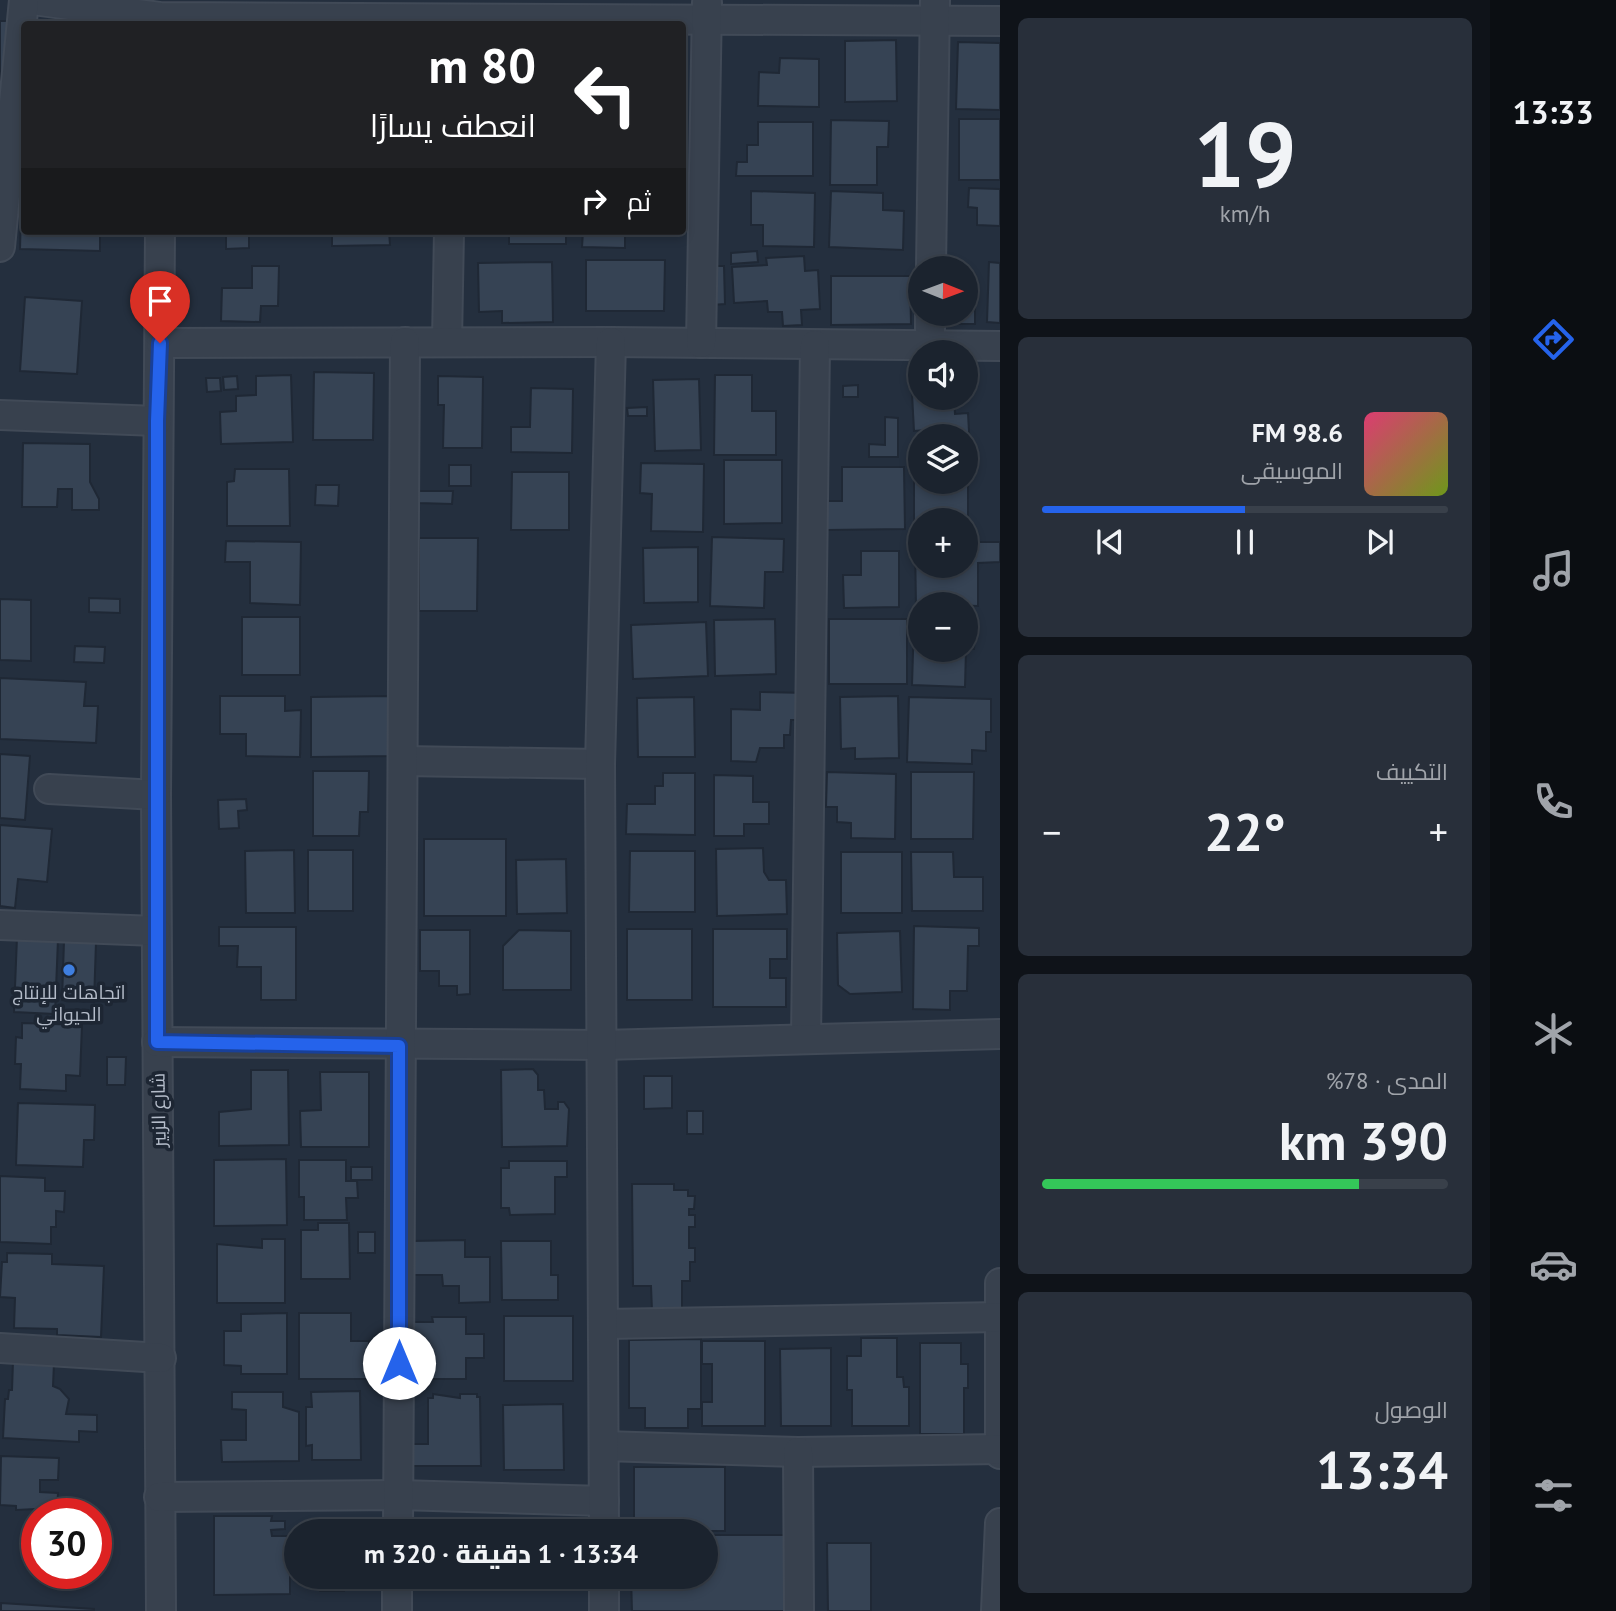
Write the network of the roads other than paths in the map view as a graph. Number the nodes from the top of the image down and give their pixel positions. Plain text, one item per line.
1 (24, 0) edge
2 (33, 0) edge
3 (707, 9) edge
4 (935, 10) edge
5 (160, 14) edge
6 (451, 15) edge
7 (22, 21) edge
8 (1000, 21) edge
9 (21, 31) edge
10 (160, 235) edge
11 (449, 235) edge
12 (0, 247) edge
13 (931, 256) edge
14 (611, 341) junction
15 (405, 342) junction
16 (447, 342) junction
17 (160, 343) junction
18 (701, 343) junction
19 (815, 345) junction
20 (908, 345) edge
21 (978, 346) edge
22 (1000, 346) edge
23 (0, 415) edge
24 (157, 421) junction
25 (403, 761) junction
26 (600, 764) junction
27 (49, 789) dead end
28 (156, 796) junction
29 (0, 925) edge
30 (156, 931) junction
31 (1000, 1034) edge
32 (806, 1039) junction
33 (157, 1042) junction
34 (603, 1045) junction
35 (399, 1046) junction
36 (1000, 1283) edge
37 (1000, 1317) edge
38 (605, 1324) junction
39 (0, 1349) edge
40 (161, 1358) junction
41 (604, 1446) junction
42 (798, 1452) junction
43 (1000, 1452) edge
44 (399, 1495) junction
45 (159, 1497) junction
46 (604, 1501) junction
47 (398, 1519) edge
48 (604, 1519) edge
49 (1000, 1523) edge
50 (397, 1589) edge
51 (604, 1589) edge
52 (161, 1611) edge
53 (397, 1611) edge
54 (604, 1611) edge
55 (799, 1611) edge
56 (996, 1611) edge

1 - 7 street
2 - 5 street
3 - 4 street
3 - 6 street
3 - 18 street
4 - 8 street
4 - 13 street
5 - 6 street
9 - 12 street
10 - 17 street, شارع الزبير
11 - 16 street
14 - 16 street
14 - 18 street
14 - 26 street
15 - 16 street
15 - 17 street
15 - 25 street
17 - 24 street, شارع الزبير
18 - 19 street
19 - 20 street
19 - 32 street
21 - 22 street
23 - 24 street
24 - 28 street, شارع الزبير
25 - 26 street
25 - 35 street
26 - 34 street
27 - 28 street
28 - 30 street, شارع الزبير
29 - 30 street
30 - 33 street, شارع الزبير
31 - 32 street
32 - 34 street
33 - 35 street
33 - 40 street, شارع الزبير
34 - 35 street
34 - 38 street
35 - 44 street
36 - 37 street
37 - 38 street
37 - 43 street
38 - 41 street
39 - 40 street
40 - 45 street, شارع الزبير
41 - 42 street
41 - 46 street
42 - 43 street
42 - 55 street
44 - 45 street
44 - 46 street
44 - 47 street
45 - 52 street, شارع الزبير
46 - 48 street
49 - 56 street
50 - 53 street
51 - 54 street

